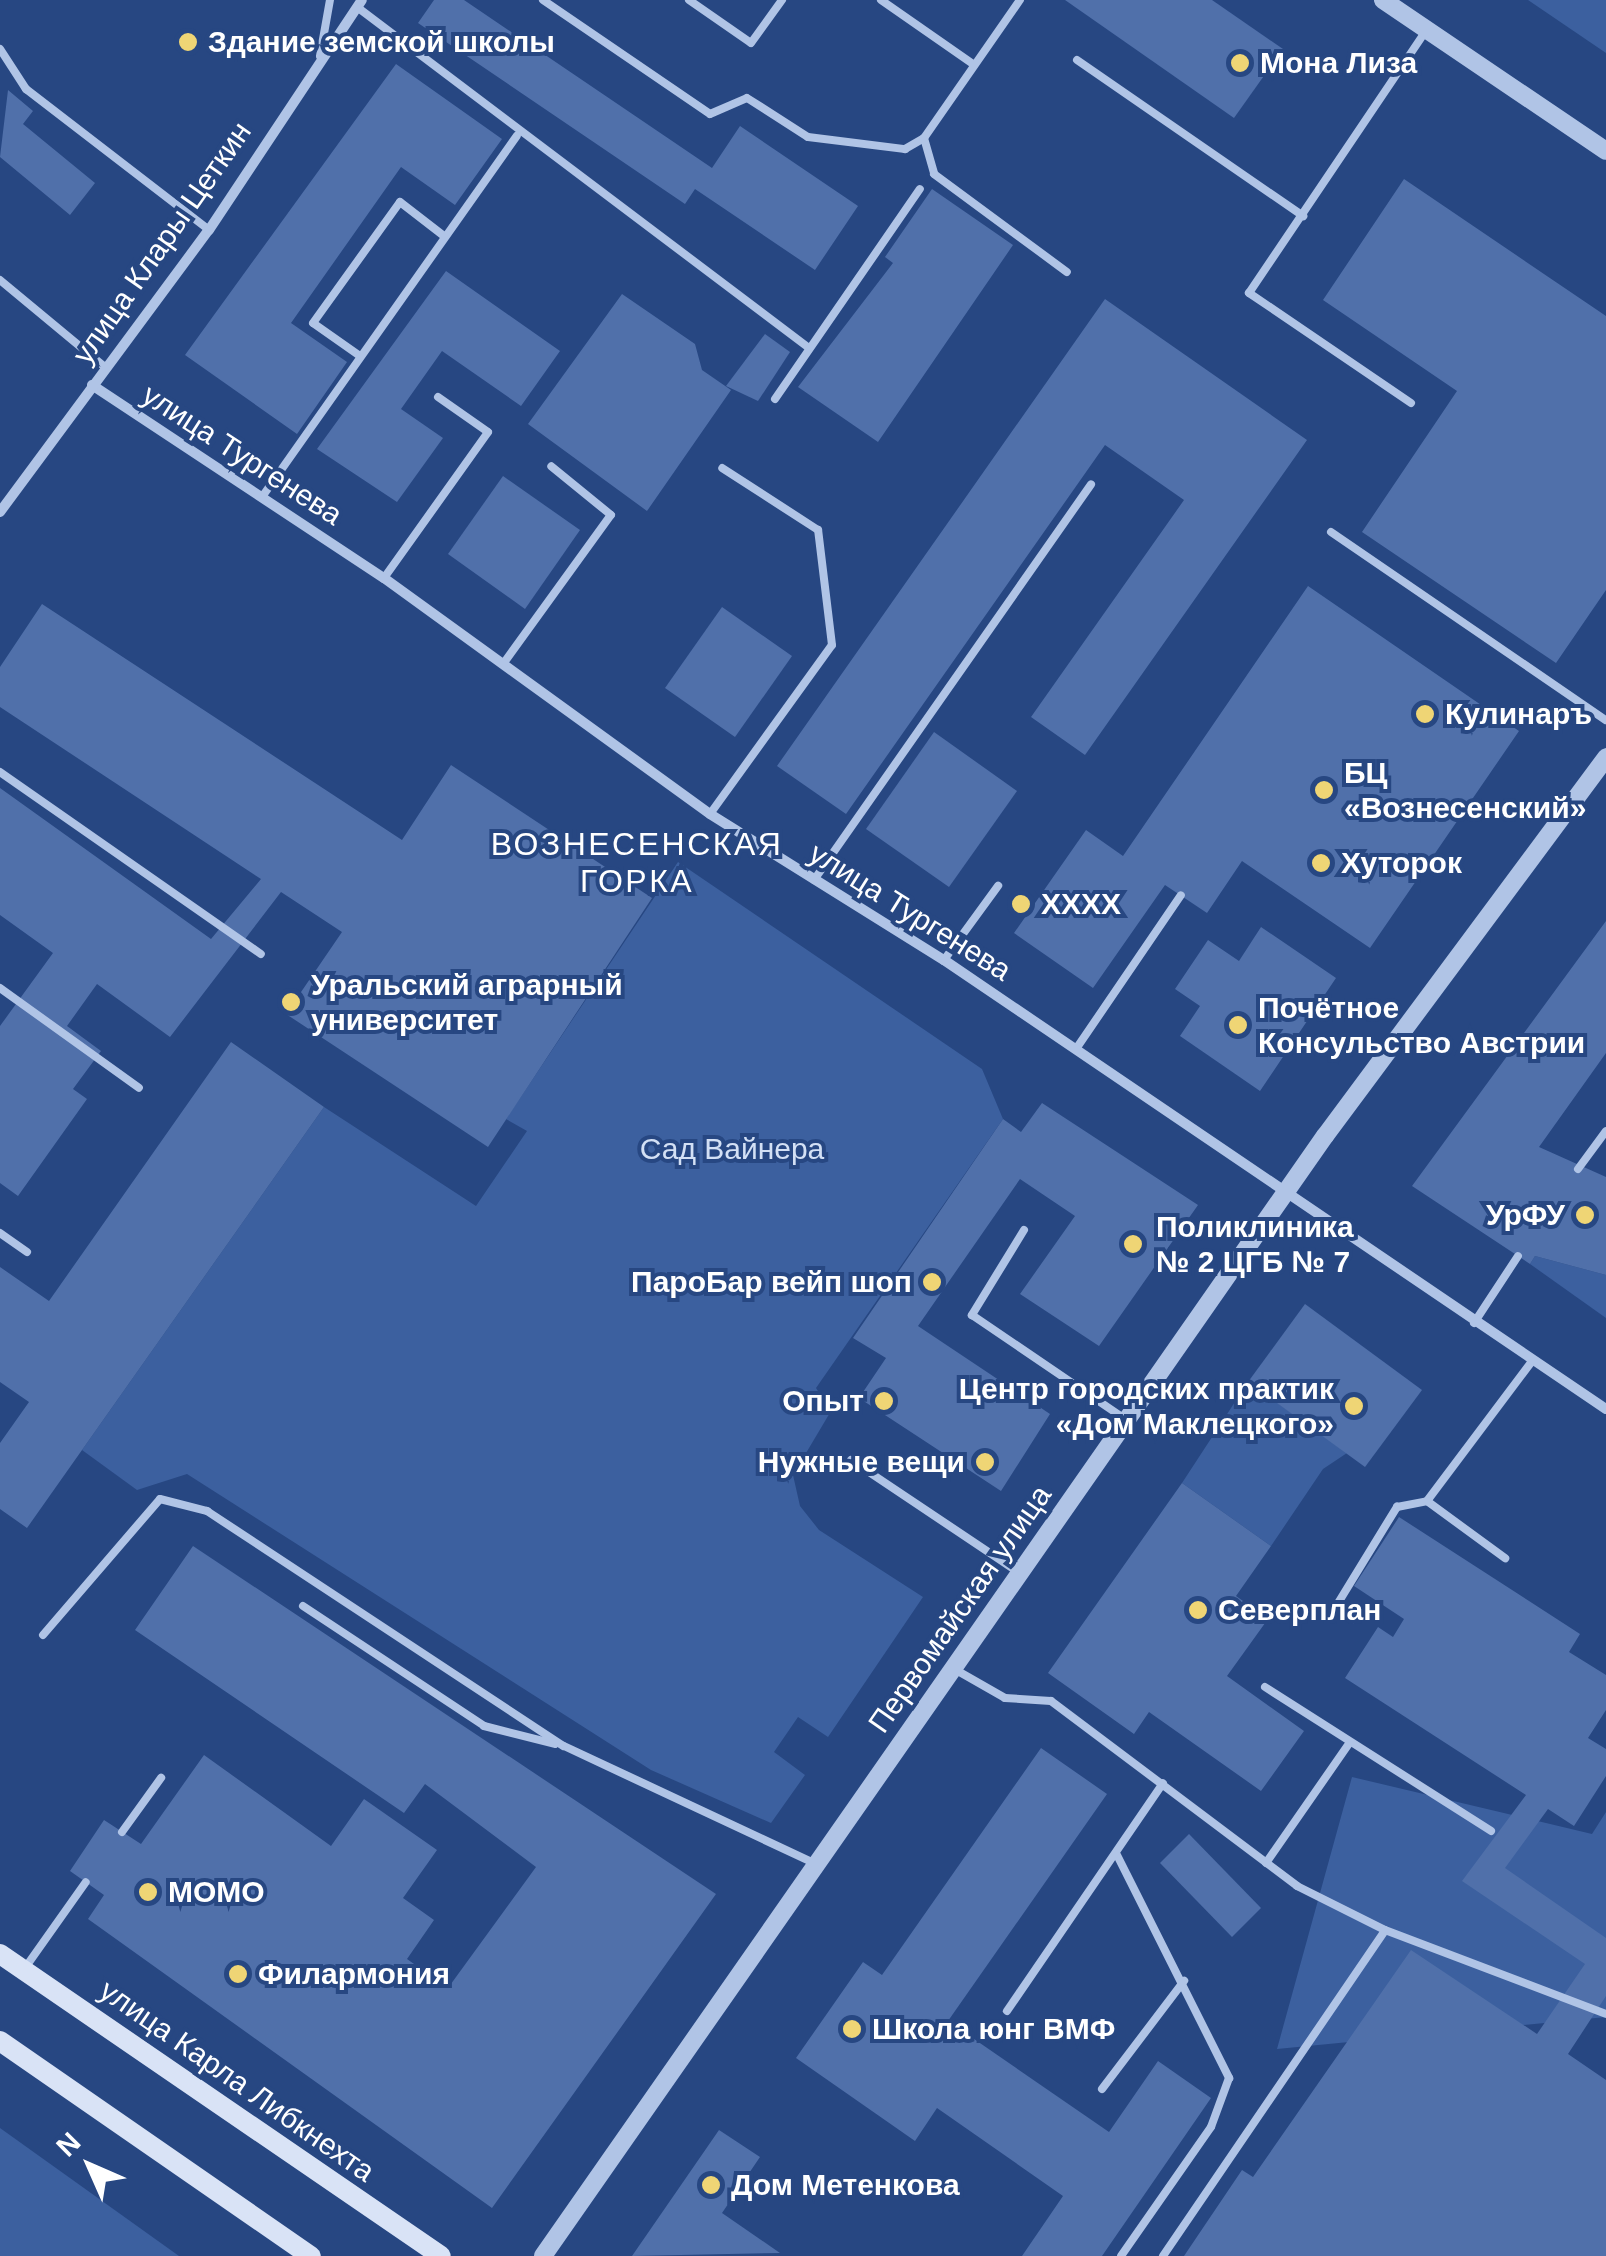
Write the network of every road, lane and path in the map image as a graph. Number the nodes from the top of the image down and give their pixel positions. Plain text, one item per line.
1 (330, 0) edge
2 (543, 0) edge
3 (689, 0) edge
4 (782, 0) edge
5 (882, 0) edge
6 (1020, 0) edge
7 (1383, 0) edge
8 (360, 3) edge
9 (1427, 30) junction
10 (0, 49) edge
11 (320, 56) junction
12 (1077, 60) dead end
13 (973, 64) junction
14 (517, 136) junction
15 (924, 138) junction
16 (1606, 151) edge
17 (920, 189) dead end
18 (1303, 216) junction
19 (209, 230) junction
20 (444, 236) junction
21 (1067, 272) dead end
22 (0, 280) edge
23 (809, 348) junction
24 (360, 356) junction
25 (106, 368) junction
26 (92, 386) junction
27 (438, 397) dead end
28 (775, 399) dead end
29 (1411, 403) dead end
30 (550, 466) dead end
31 (722, 468) dead end
32 (1091, 484) dead end
33 (262, 497) junction
34 (0, 512) edge
35 (1331, 532) dead end
36 (384, 578) junction
37 (503, 664) junction
38 (1606, 720) edge
39 (1606, 757) edge
40 (1, 774) edge
41 (1599, 781) edge
42 (710, 814) junction
43 (814, 880) junction
44 (998, 886) dead end
45 (1181, 895) dead end
46 (261, 954) dead end
47 (944, 960) junction
48 (0, 988) edge
49 (1076, 1049) junction
50 (139, 1088) dead end
51 (1606, 1131) edge
52 (1578, 1169) dead end
53 (1286, 1191) junction
54 (1024, 1230) dead end
55 (0, 1233) edge
56 (27, 1252) dead end
57 (1518, 1256) dead end
58 (1474, 1323) junction
59 (1533, 1360) junction
60 (1606, 1408) edge
61 (1125, 1419) junction
62 (851, 1460) dead end
63 (1426, 1501) junction
64 (1506, 1558) dead end
65 (1019, 1573) junction
66 (304, 1606) dead end
67 (1353, 1618) dead end
68 (43, 1635) dead end
69 (954, 1668) junction
70 (1265, 1688) dead end
71 (1350, 1742) junction
72 (564, 1746) junction
73 (161, 1778) dead end
74 (1162, 1783) junction
75 (1491, 1831) dead end
76 (122, 1832) dead end
77 (1116, 1855) junction
78 (1266, 1863) junction
79 (816, 1864) junction
80 (86, 1882) dead end
81 (1384, 1930) junction
82 (0, 1954) edge
83 (24, 1970) junction
84 (1184, 1981) junction
85 (1006, 2012) dead end
86 (1606, 2014) edge
87 (0, 2042) edge
88 (1102, 2090) dead end
89 (311, 2256) edge
90 (441, 2256) edge
91 (544, 2256) edge
92 (1121, 2256) edge
93 (1162, 2256) edge

1 - 11 lane
2 - 15 lane
3 - 4 lane
5 - 13 lane
6 - 13 lane
7 - 9 street
8 - 11 street, улица Клары Цеткин
8 - 14 lane
9 - 16 street
9 - 18 lane
10 - 19 lane
11 - 19 street, улица Клары Цеткин
12 - 18 lane
13 - 15 lane
14 - 20 lane
14 - 23 lane
15 - 21 lane
17 - 23 lane
18 - 29 lane
19 - 25 street, улица Клары Цеткин
20 - 24 lane
20 - 24 lane
22 - 25 lane
23 - 28 lane
24 - 33 lane
25 - 26 street, улица Клары Цеткин
26 - 33 street, улица Тургенева
26 - 34 street, улица Клары Цеткин
27 - 36 lane
30 - 37 lane
31 - 42 lane
32 - 43 lane
33 - 36 street, улица Тургенева
35 - 38 lane
36 - 37 street, улица Тургенева
37 - 42 street, улица Тургенева
39 - 41 street, Первомайская улица
40 - 46 lane
41 - 53 street, Первомайская улица
42 - 43 street, улица Тургенева
43 - 47 street, улица Тургенева
44 - 47 lane
45 - 49 lane
47 - 49 street, улица Тургенева
48 - 50 lane
49 - 53 street, улица Тургенева
51 - 52 lane
53 - 58 street, улица Тургенева
53 - 61 street, Первомайская улица
54 - 61 lane
55 - 56 lane
57 - 58 lane
58 - 59 street, улица Тургенева
59 - 60 street, улица Тургенева
59 - 63 lane
61 - 65 street, Первомайская улица
62 - 65 lane
63 - 64 lane
63 - 67 lane
65 - 69 street, Первомайская улица
66 - 72 lane
68 - 72 lane
69 - 74 lane
69 - 79 street, Первомайская улица
70 - 71 lane
71 - 75 lane
71 - 78 lane
72 - 79 lane
73 - 76 lane
74 - 77 lane
74 - 78 lane
77 - 84 lane
77 - 85 lane
78 - 81 lane
79 - 91 street, Первомайская улица
80 - 83 lane
81 - 86 lane
81 - 93 lane
82 - 83 main road, улица Карла Либкнехта
83 - 90 main road, улица Карла Либкнехта
84 - 88 lane
84 - 92 lane
87 - 89 main road

